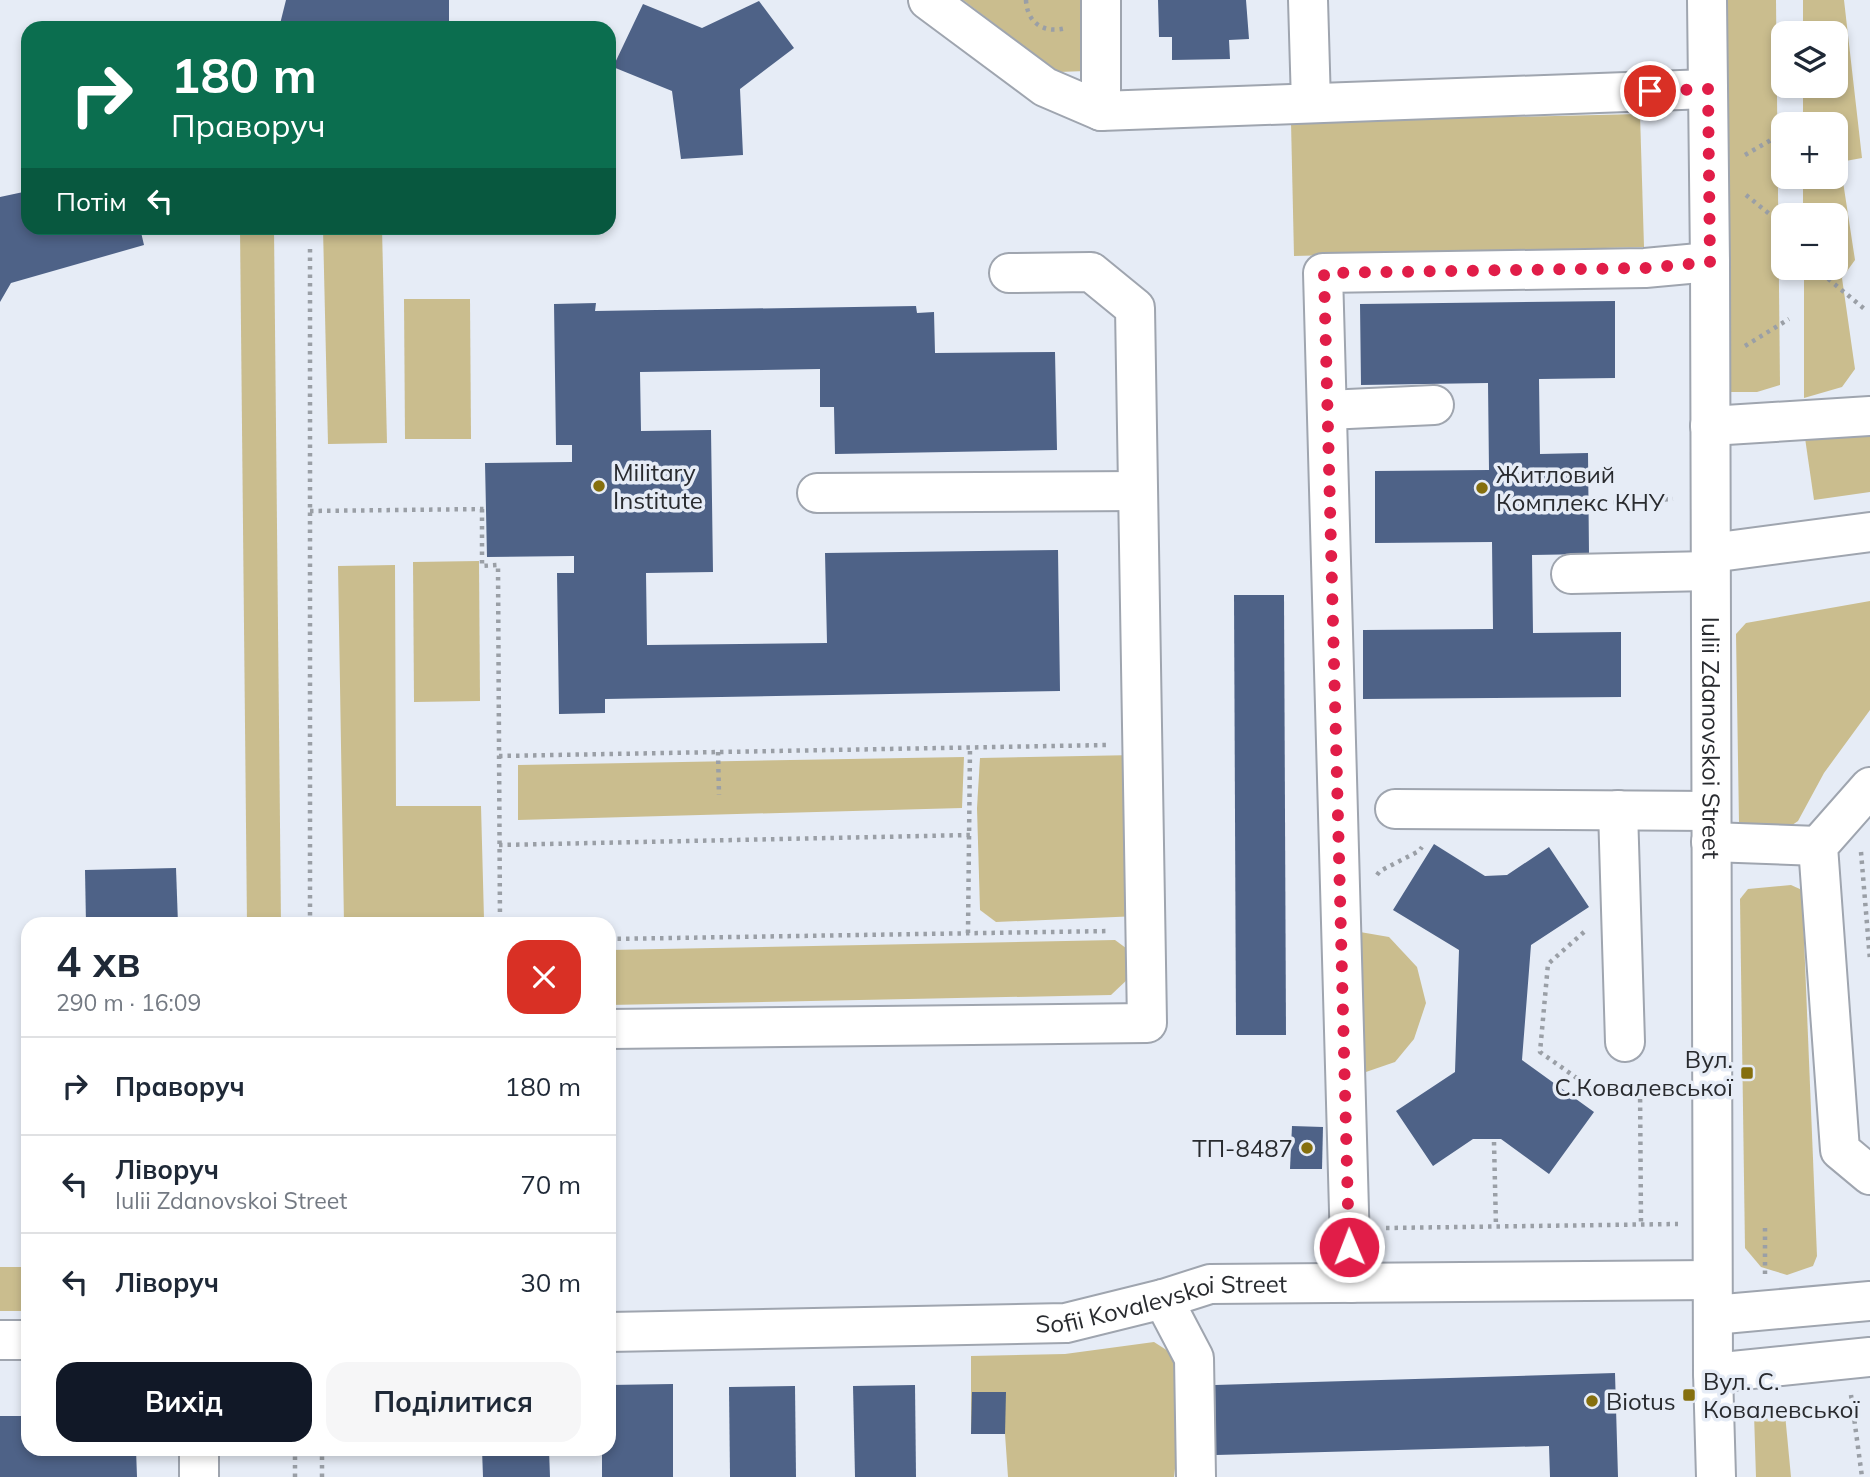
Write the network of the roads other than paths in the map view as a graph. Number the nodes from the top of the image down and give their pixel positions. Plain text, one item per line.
1 (928, 0) edge
2 (1308, 0) edge
3 (1707, 0) edge
4 (1088, 11) edge
5 (1708, 89) junction
6 (1311, 103) junction
7 (1101, 111) junction
8 (1710, 262) junction
9 (1009, 272) dead end
10 (1434, 405) dead end
11 (1327, 410) junction
12 (1870, 416) edge
13 (1710, 426) junction
14 (1138, 491) junction
15 (817, 493) dead end
16 (1870, 532) edge
17 (1711, 562) junction
18 (1571, 574) dead end
19 (1870, 787) edge
20 (1395, 809) dead end
21 (1618, 810) junction
22 (1711, 827) junction
23 (1818, 846) junction
24 (616, 1030) edge
25 (1625, 1042) dead end
26 (1870, 1175) edge
27 (1351, 1283) junction
28 (1712, 1298) junction
29 (1163, 1299) junction
30 (1870, 1301) edge
31 (616, 1332) edge
32 (0, 1340) edge
33 (21, 1340) edge
34 (1870, 1357) edge
35 (1713, 1373) junction
36 (199, 1456) edge
37 (199, 1477) edge
38 (1196, 1477) edge
39 (1716, 1477) edge

1 - 7 street
2 - 6 street
3 - 5 street, Iulii Zdanovskoi Street
4 - 7 street
5 - 6 street
5 - 8 street, Iulii Zdanovskoi Street
6 - 7 street
8 - 11 street
8 - 13 street, Iulii Zdanovskoi Street
9 - 14 street
10 - 11 street
11 - 27 street
12 - 13 street
13 - 17 street, Iulii Zdanovskoi Street
14 - 15 street
14 - 24 street
16 - 17 street
17 - 18 street
17 - 22 street, Iulii Zdanovskoi Street
19 - 23 street
20 - 21 street
21 - 22 street
21 - 25 street
22 - 23 street
22 - 28 street, Iulii Zdanovskoi Street
23 - 26 street
27 - 28 street, Sofii Kovalevskoi Street
27 - 29 street, Sofii Kovalevskoi Street
28 - 30 street, Sofii Kovalevskoi Street
28 - 35 street, Iulii Zdanovskoi Street
29 - 31 street, Sofii Kovalevskoi Street
29 - 38 street
32 - 33 street
34 - 35 street
35 - 39 street, Iulii Zdanovskoi Street
36 - 37 street

